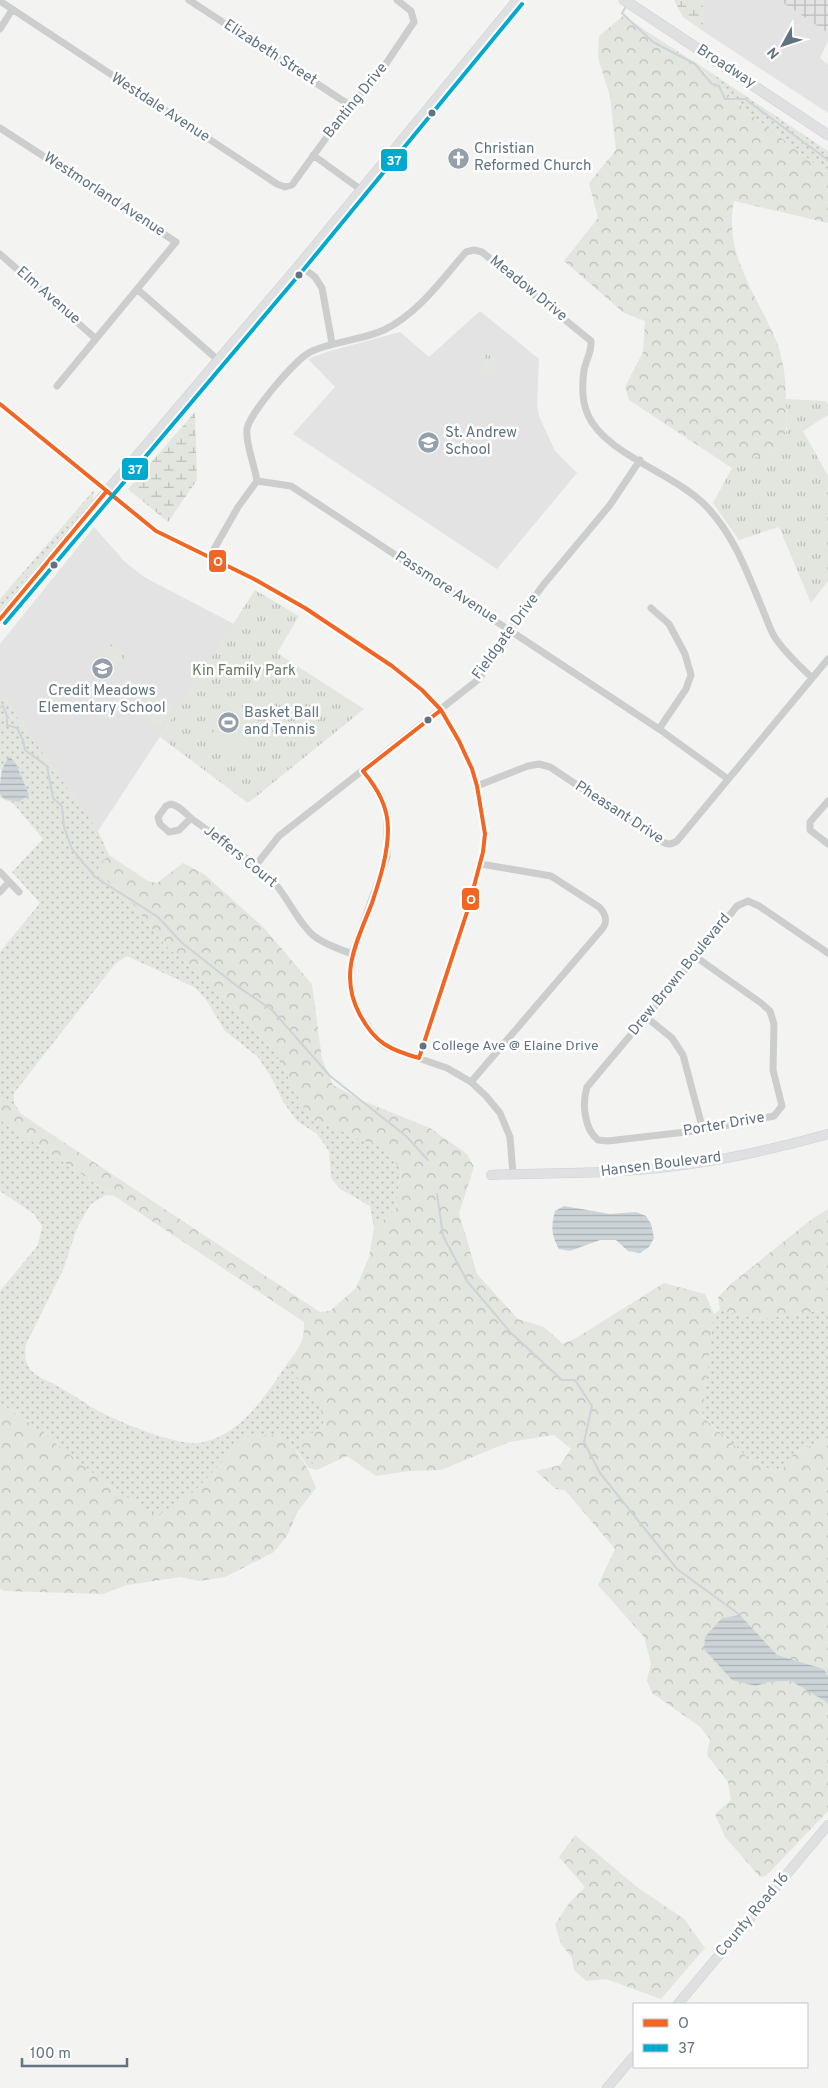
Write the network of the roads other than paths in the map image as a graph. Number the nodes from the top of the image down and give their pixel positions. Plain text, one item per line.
1 (189, 0) edge
2 (397, 0) edge
3 (517, 0) edge
4 (624, 0) edge
5 (0, 2) edge
6 (12, 10) junction
7 (0, 29) edge
8 (351, 106) junction
9 (0, 128) edge
10 (828, 135) edge
11 (312, 155) junction
12 (360, 189) junction
13 (0, 254) edge
14 (299, 265) junction
15 (137, 289) junction
16 (95, 338) junction
17 (332, 343) junction
18 (218, 360) junction
19 (57, 386) dead end
20 (0, 404) edge
21 (640, 460) junction
22 (257, 481) junction
23 (106, 492) junction
24 (209, 558) junction
25 (651, 608) dead end
26 (0, 619) edge
27 (510, 630) junction
28 (828, 659) edge
29 (812, 678) junction
30 (441, 710) junction
31 (658, 729) junction
32 (363, 771) junction
33 (728, 779) junction
34 (477, 786) junction
35 (828, 801) edge
36 (191, 818) junction
37 (828, 844) edge
38 (481, 864) junction
39 (256, 866) junction
40 (0, 872) edge
41 (9, 882) junction
42 (0, 892) edge
43 (19, 892) dead end
44 (352, 954) junction
45 (828, 954) edge
46 (696, 957) junction
47 (646, 1017) junction
48 (419, 1058) junction
49 (471, 1082) junction
50 (703, 1130) junction
51 (828, 1134) edge
52 (594, 1137) joint
53 (513, 1174) junction
54 (491, 1175) dead end
55 (828, 1825) edge
56 (679, 2003) edge
57 (633, 2057) edge
58 (607, 2088) edge

1 - 8 street, Elizabeth Street
2 - 8 street, Banting Drive
3 - 12 street
4 - 10 main road, Broadway
5 - 6 street, Westdale Avenue
6 - 7 street
6 - 11 street, Westdale Avenue
8 - 11 street, Banting Drive
9 - 15 street, Westmorland Avenue
11 - 12 street
12 - 14 street
13 - 16 street, Elm Avenue
14 - 17 street
14 - 18 street
15 - 16 street, Westmorland Avenue
15 - 18 street
16 - 19 street, Westmorland Avenue
17 - 21 street, Meadow Drive
17 - 22 street, Meadow Drive
18 - 23 street
20 - 23 street
21 - 27 street, Fieldgate Drive
21 - 29 street, Meadow Drive
22 - 24 street
22 - 27 street, Passmore Avenue
23 - 24 street
23 - 26 street
24 - 30 street
25 - 31 street
27 - 30 street, Fieldgate Drive
27 - 31 street, Passmore Avenue
28 - 29 street, Pheasant Drive
29 - 33 street, Pheasant Drive
30 - 32 street, Fieldgate Drive
30 - 34 street
31 - 33 street, Passmore Avenue
32 - 39 street, Fieldgate Drive
32 - 44 street
33 - 34 street, Pheasant Drive
34 - 38 street
35 - 37 street
36 - 36 street, Jeffers Court
36 - 39 street, Jeffers Court
38 - 48 street
38 - 49 street
39 - 44 street, Jeffers Court
40 - 41 street
41 - 42 street
41 - 43 street
44 - 48 street
45 - 46 street, Drew Brown Boulevard
46 - 47 street, Drew Brown Boulevard
46 - 50 street, Porter Drive
47 - 50 street
47 - 52 street, Drew Brown Boulevard
48 - 49 street
49 - 53 street
50 - 52 street, Porter Drive
51 - 53 street, Hansen Boulevard
53 - 54 street, Hansen Boulevard
55 - 56 street, County Road 16
57 - 58 street

